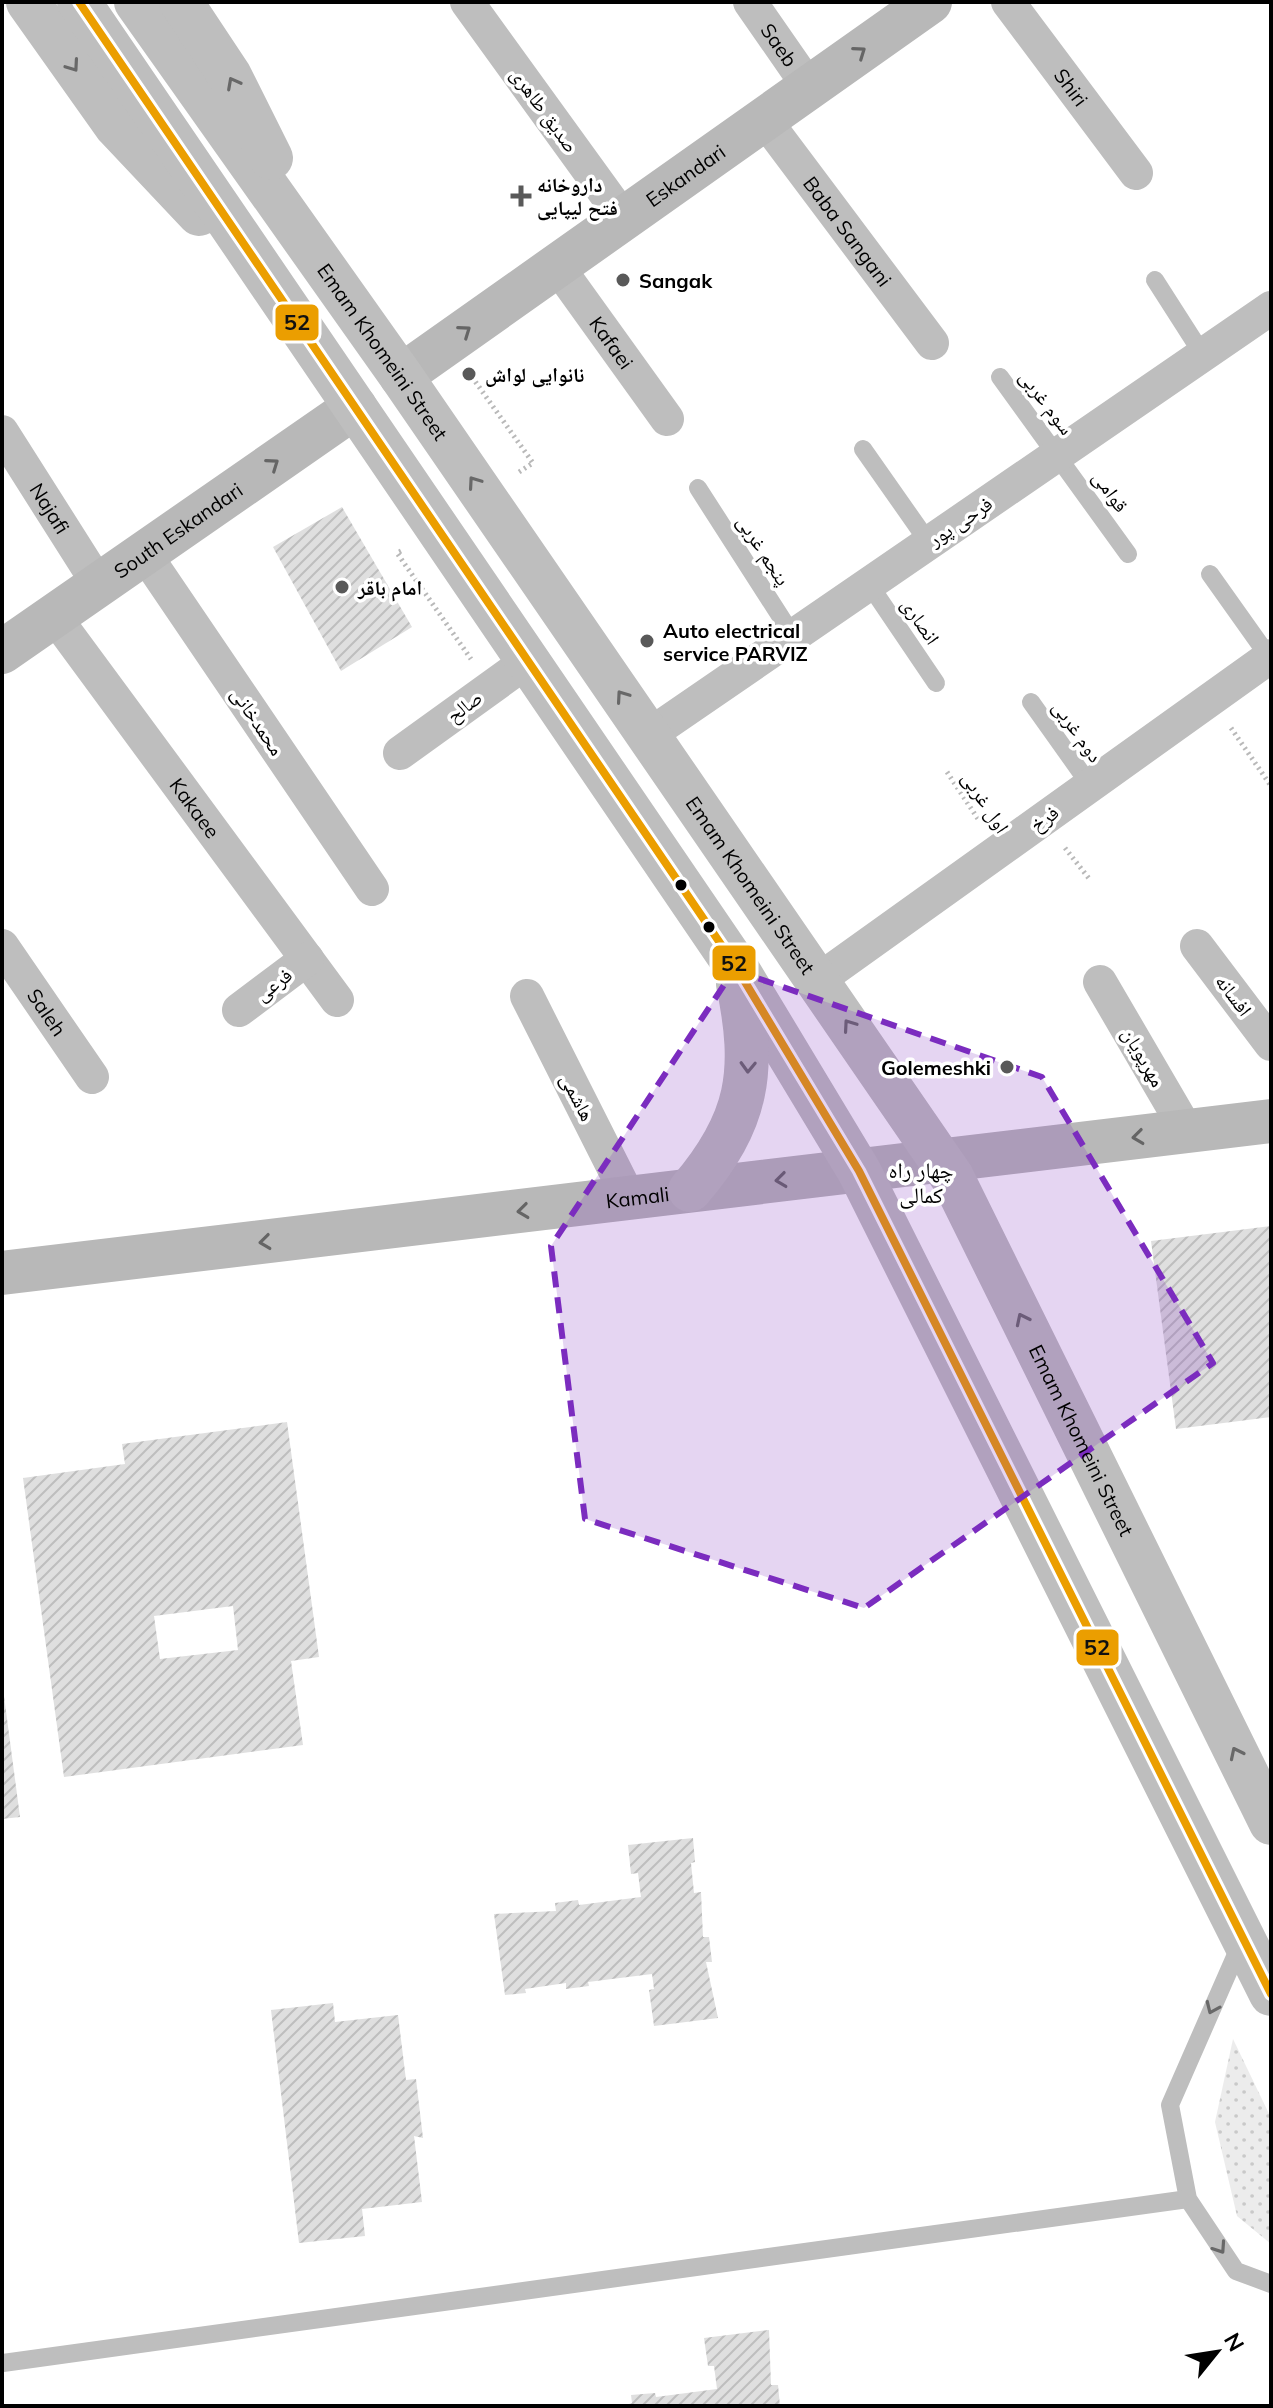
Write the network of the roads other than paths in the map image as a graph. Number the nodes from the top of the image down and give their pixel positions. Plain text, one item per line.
1 (28, 2) edge
2 (79, 2) edge
3 (136, 2) edge
4 (181, 2) edge
5 (467, 2) edge
6 (750, 2) edge
7 (930, 2) edge
8 (1008, 2) edge
9 (809, 87) junction
10 (764, 119) junction
11 (1136, 173) dead end
12 (624, 219) junction
13 (557, 266) junction
14 (330, 279) junction
15 (1155, 280) dead end
16 (288, 307) junction
17 (1271, 308) edge
18 (932, 343) dead end
19 (1203, 355) junction
20 (401, 376) junction
21 (1000, 377) dead end
22 (355, 407) junction
23 (667, 419) dead end
24 (2, 432) edge
25 (863, 449) dead end
26 (1058, 454) junction
27 (698, 488) dead end
28 (929, 543) junction
29 (144, 553) junction
30 (1128, 554) dead end
31 (1210, 574) dead end
32 (869, 584) junction
33 (99, 585) junction
34 (54, 616) junction
35 (793, 636) junction
36 (2, 652) edge
37 (1270, 656) edge
38 (529, 660) junction
39 (936, 683) dead end
40 (1031, 702) dead end
41 (649, 735) junction
42 (400, 753) dead end
43 (1090, 785) junction
44 (372, 889) dead end
45 (2, 946) edge
46 (1197, 946) dead end
47 (307, 959) junction
48 (733, 962) junction
49 (817, 981) junction
50 (1100, 982) dead end
51 (527, 996) dead end
52 (337, 1000) dead end
53 (239, 1010) dead end
54 (1271, 1044) edge
55 (92, 1077) dead end
56 (1271, 1121) edge
57 (1187, 1131) junction
58 (940, 1159) junction
59 (859, 1171) junction
60 (690, 1190) junction
61 (629, 1198) junction
62 (2, 1273) edge
63 (1271, 1823) edge
64 (1243, 1937) junction
65 (1271, 1994) edge
66 (1188, 2199) junction
67 (1271, 2284) edge
68 (3, 2363) edge

1 -> 16 main road
2 - 16 main road
3 - 14 main road, Emam Khomeini Street
14 -> 4 main road
5 - 12 street, صدیق طاهری
6 - 9 street, Saeb
9 -> 7 main road, Eskandari
8 - 11 street, Shiri
9 - 10 main road, Eskandari
10 - 12 main road, Eskandari
10 - 18 street, Baba Sangani
12 - 13 main road, Eskandari
20 -> 13 main road, Eskandari
13 - 23 street, Kafaei
14 - 20 main road, Emam Khomeini Street
15 - 19 lane
16 - 22 main road
17 - 19 street, فرحی پور
19 - 26 street, فرحی پور
41 -> 20 main road, Emam Khomeini Street
21 - 26 lane, سوم غربی
29 -> 22 main road, South Eskandari
22 - 38 main road
24 - 33 street, Najafi
25 - 28 lane
26 - 28 street, فرحی پور
26 - 30 lane, قوامی
27 - 35 lane, پنجم غربی
28 - 32 street, فرحی پور
29 - 33 main road, South Eskandari
29 - 44 street, محمدخانی
31 - 37 lane
32 - 35 street, فرحی پور
32 - 39 lane, انصاری
33 - 34 main road, South Eskandari
34 - 36 main road, South Eskandari
34 - 47 street, Kakaee
35 - 41 street, فرحی پور
37 - 43 street, فرخ
38 - 42 street, صالح
38 - 48 main road
40 - 43 lane, دوم غربی
41 - 49 main road, Emam Khomeini Street
43 - 49 street, فرخ
45 - 55 street, Saleh
46 - 54 street, افسانه
47 - 52 street, Kakaee
47 - 53 street, فرعی
48 - 59 main road
48 -> 60 main road
58 -> 49 main road, Emam Khomeini Street
50 - 57 street, مهرپویان
51 - 61 street, هاشمی
56 - 57 main road, Kamali
57 -> 58 main road, Kamali
58 - 59 main road, Kamali
63 -> 58 main road, Emam Khomeini Street
59 -> 60 main road, Kamali
59 - 64 main road
60 - 61 main road, Kamali
61 -> 62 main road, Kamali
64 - 65 main road
64 -> 66 lane
66 -> 67 lane
66 - 68 lane

